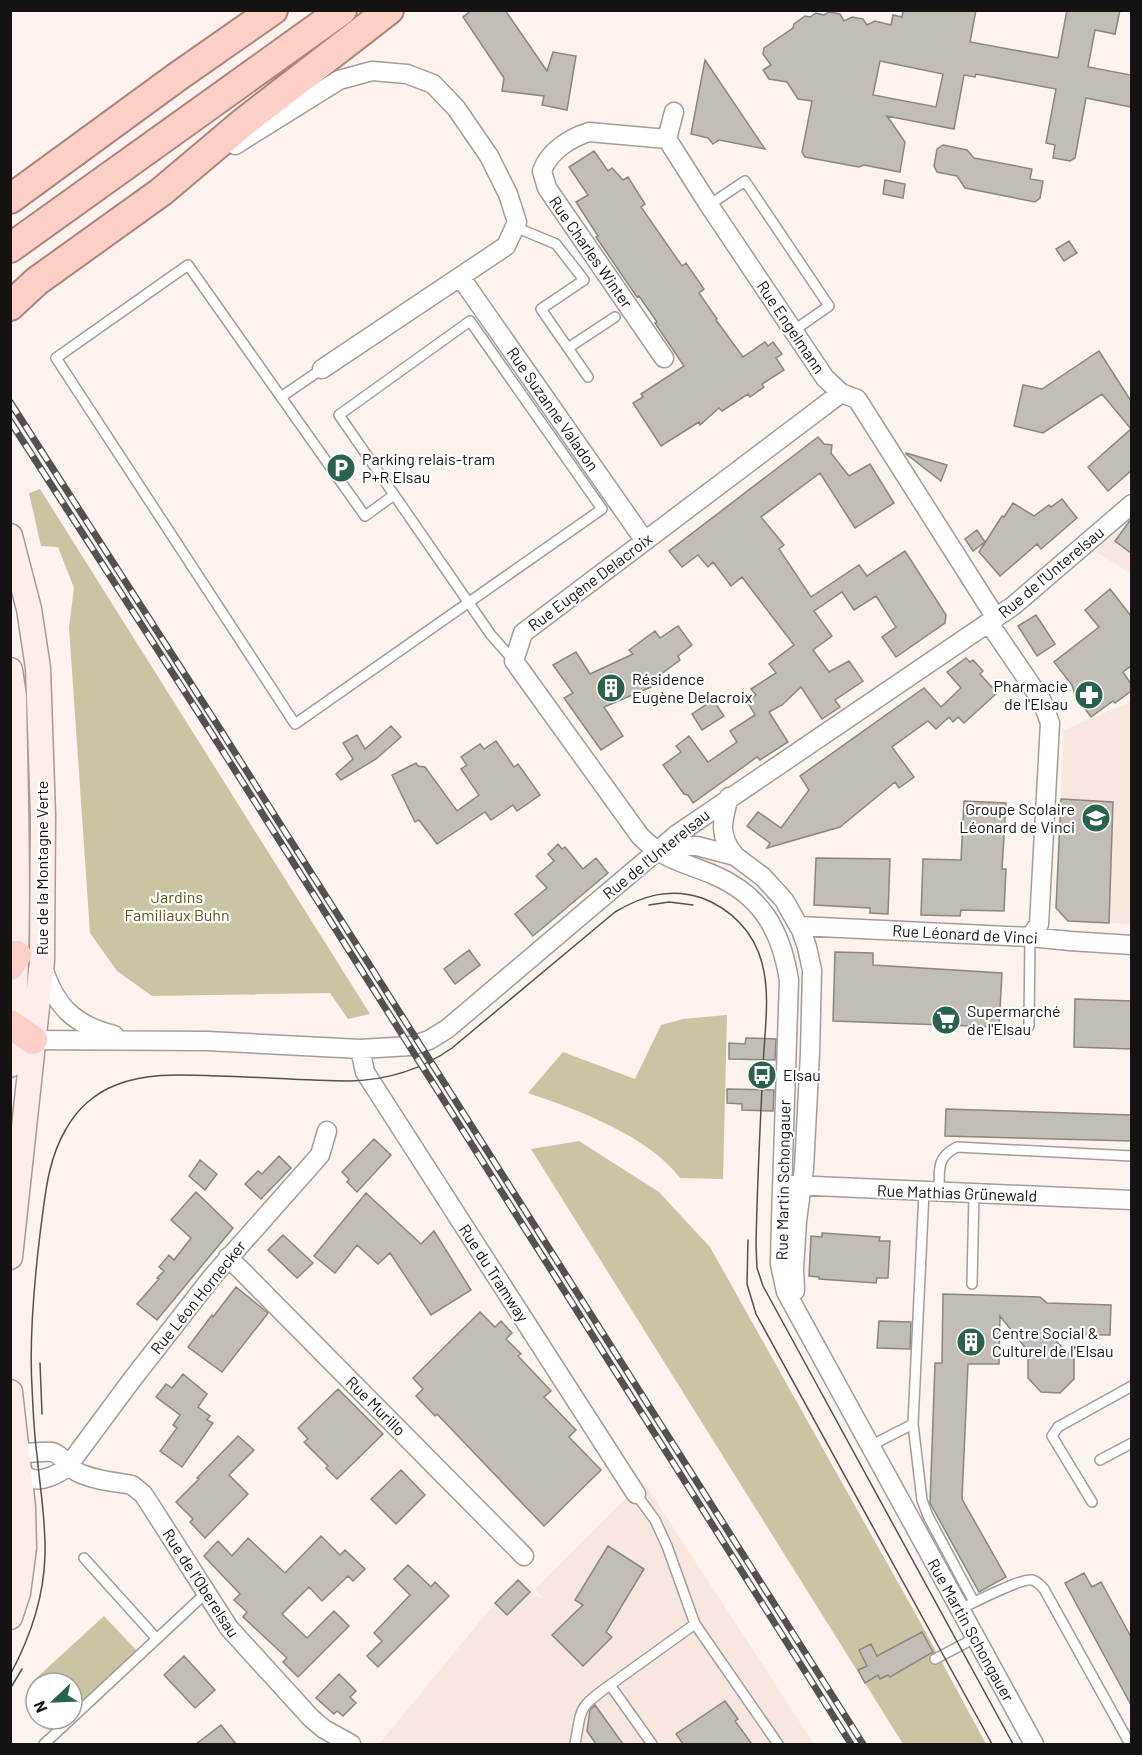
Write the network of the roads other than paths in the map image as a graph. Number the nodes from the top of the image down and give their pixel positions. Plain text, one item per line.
1 (273, 10) edge
2 (342, 10) edge
3 (389, 10) edge
4 (674, 112) dead end
5 (126, 115) junction
6 (667, 139) junction
7 (10, 192) edge
8 (161, 192) junction
9 (10, 199) edge
10 (709, 205) junction
11 (515, 227) junction
12 (10, 248) edge
13 (461, 278) junction
14 (10, 306) edge
15 (615, 317) dead end
16 (794, 331) junction
17 (568, 348) junction
18 (664, 358) dead end
19 (322, 369) joint
20 (588, 377) dead end
21 (842, 393) junction
22 (281, 397) junction
23 (394, 495) junction
24 (1131, 505) edge
25 (10, 536) edge
26 (645, 541) junction
27 (469, 602) junction
28 (993, 621) junction
29 (514, 661) junction
30 (10, 670) edge
31 (729, 797) junction
32 (657, 850) junction
33 (735, 856) junction
34 (799, 926) junction
35 (1030, 937) junction
36 (1131, 945) edge
37 (23, 961) edge
38 (1029, 1026) dead end
39 (15, 1039) edge
40 (133, 1040) junction
41 (360, 1049) junction
42 (327, 1131) dead end
43 (1131, 1156) edge
44 (782, 1184) junction
45 (803, 1186) junction
46 (932, 1192) junction
47 (974, 1194) junction
48 (1131, 1200) edge
49 (10, 1257) edge
50 (228, 1257) junction
51 (972, 1284) dead end
52 (804, 1326) junction
53 (1131, 1386) edge
54 (10, 1392) edge
55 (913, 1424) junction
56 (1131, 1443) edge
57 (870, 1446) junction
58 (13, 1461) edge
59 (1100, 1461) dead end
60 (65, 1462) junction
61 (636, 1494) joint
62 (1092, 1502) dead end
63 (524, 1556) dead end
64 (84, 1558) dead end
65 (207, 1592) junction
66 (967, 1606) junction
67 (10, 1617) edge
68 (695, 1624) junction
69 (975, 1638) junction
70 (157, 1639) junction
71 (935, 1659) dead end
72 (610, 1685) junction
73 (84, 1707) edge
74 (58, 1731) edge
75 (44, 1744) edge
76 (351, 1744) edge
77 (575, 1744) edge
78 (652, 1744) edge
79 (778, 1744) edge
80 (1034, 1744) edge
81 (1130, 1744) edge

1 - 5 highway
2 - 12 highway
3 - 8 highway
4 - 6 street
5 - 7 highway
5 - 9 highway
6 - 10 street, Rue Engelmann
6 - 18 street, Rue Charles Winter
8 - 11 street
8 - 14 highway
10 - 16 street, Rue Engelmann
10 - 16 lane
11 - 13 street
11 - 17 lane
13 - 19 street
13 - 26 street, Rue Suzanne Valadon
15 - 17 lane
16 - 21 street, Rue Engelmann
17 - 20 lane
19 - 22 lane
21 - 26 street, Rue Eugène Delacroix
21 - 28 street, Rue Engelmann
22 - 23 lane
22 - 27 lane
23 - 27 lane
23 - 27 lane
24 - 28 street, Rue de l'Unterelsau
25 - 37 main road, Rue de la Montagne Verte
26 - 29 street, Rue Eugène Delacroix
27 - 29 lane
28 - 31 street, Rue de l'Unterelsau
28 - 35 street, Rue Engelmann
29 - 32 street
30 - 37 main road, Rue de la Montagne Verte
31 - 32 street, Rue de l'Unterelsau
31 - 33 street
32 - 33 street, Rue Martin Schongauer
32 - 41 street, Rue de l'Unterelsau
32 - 44 street, Rue Martin Schongauer
33 - 34 street, Rue Martin Schongauer
34 - 35 street, Rue Léonard de Vinci
34 - 45 street, Rue Martin Schongauer
35 - 36 street, Rue Léonard de Vinci
35 - 38 lane
37 - 39 main road, Rue de la Montagne Verte
37 - 40 street, Rue de l'Unterelsau
39 - 40 street, Rue de l'Unterelsau
39 - 49 main road, Rue de la Montagne Verte
40 - 41 street, Rue de l'Unterelsau
41 - 61 street, Rue du Tramway
42 - 50 street, Rue Léon Hornecker
43 - 46 lane
44 - 45 street, Rue Mathias Grünewald
44 - 52 street, Rue Martin Schongauer
45 - 46 street, Rue Mathias Grünewald
45 - 52 street, Rue Martin Schongauer
46 - 47 street, Rue Mathias Grünewald
46 - 55 lane
47 - 48 street, Rue Mathias Grünewald
47 - 51 lane
50 - 60 street, Rue Léon Hornecker
50 - 63 street, Rue Murillo
52 - 57 street, Rue Martin Schongauer
53 - 62 lane
54 - 58 main road
55 - 57 lane
55 - 66 lane
56 - 59 lane
57 - 66 street, Rue Martin Schongauer
58 - 60 street, Rue de l'Oberelsau
58 - 60 street
58 - 67 main road
60 - 65 street, Rue de l'Oberelsau
61 - 68 lane
64 - 70 lane
65 - 70 lane
65 - 76 street, Rue de l'Oberelsau
66 - 69 street, Rue Martin Schongauer
66 - 81 lane
68 - 72 lane
68 - 79 lane
69 - 71 lane
69 - 80 street, Rue Martin Schongauer
70 - 73 lane
72 - 77 lane
72 - 78 lane
74 - 75 lane

